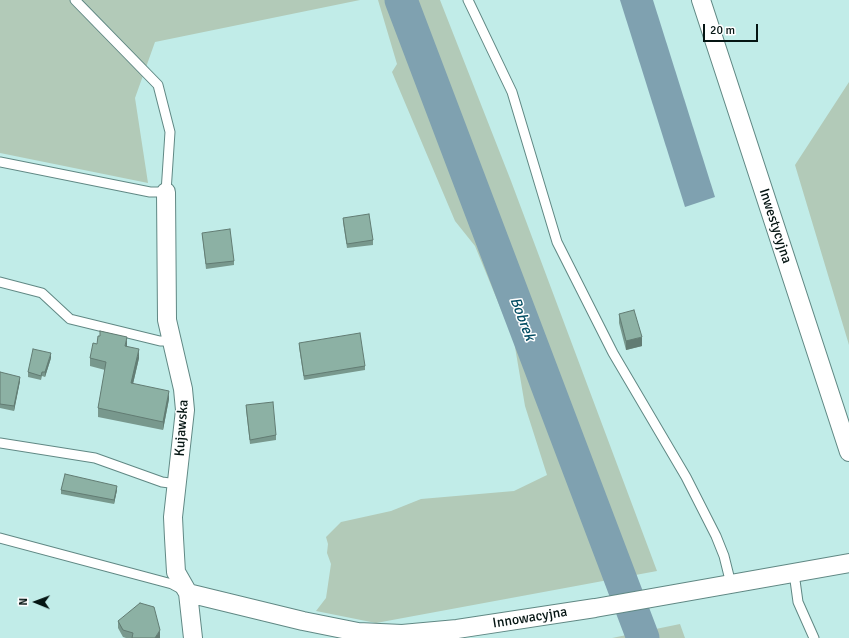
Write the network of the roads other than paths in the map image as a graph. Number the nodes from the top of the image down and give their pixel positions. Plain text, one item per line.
1 (75, 0) edge
2 (468, 0) edge
3 (701, 0) edge
4 (0, 162) edge
5 (166, 192) junction
6 (0, 282) edge
7 (172, 341) junction
8 (0, 443) edge
9 (849, 452) edge
10 (177, 484) junction
11 (0, 538) edge
12 (849, 563) edge
13 (794, 573) junction
14 (731, 584) junction
15 (188, 593) junction
16 (194, 638) edge
17 (814, 638) edge

1 - 5 lane
2 - 14 lane
3 - 9 street, Inwestycyjna
4 - 5 lane
5 - 7 street, Kujawska
6 - 7 lane
7 - 10 street, Kujawska
8 - 10 lane
10 - 15 street, Kujawska
11 - 15 lane
12 - 13 street, Innowacyjna
13 - 14 street, Innowacyjna
13 - 17 lane
14 - 15 street, Innowacyjna
15 - 16 street, Kujawska

